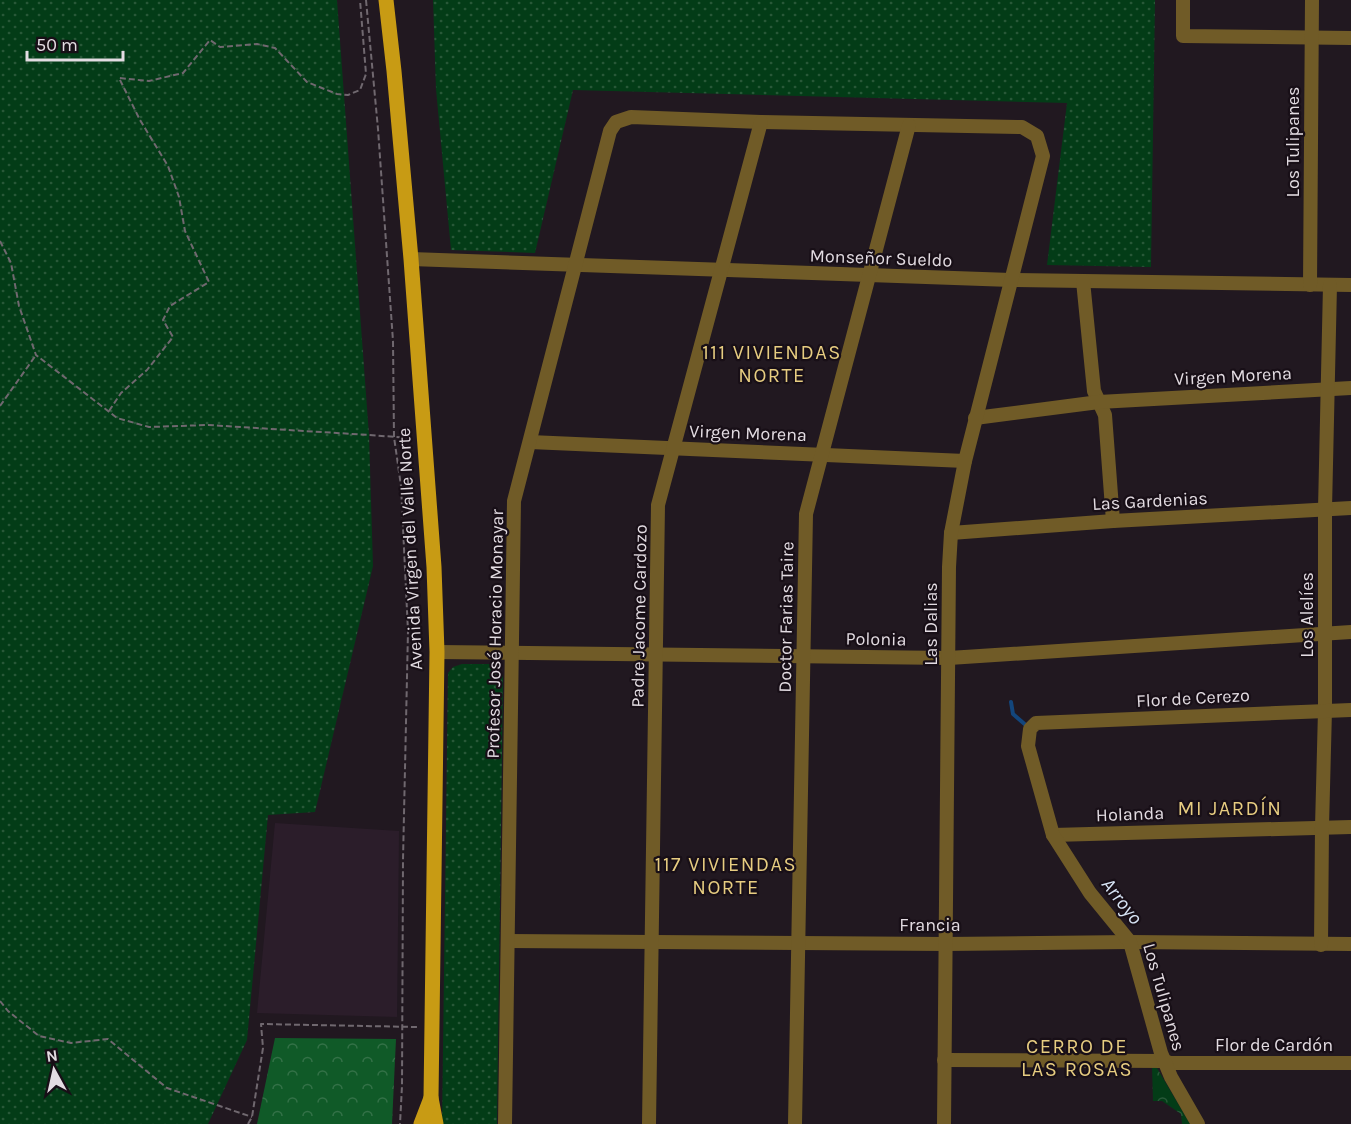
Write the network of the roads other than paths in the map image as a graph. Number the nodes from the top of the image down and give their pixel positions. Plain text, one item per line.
1 (386, 0) edge
2 (1183, 0) edge
3 (1312, 0) edge
4 (1312, 38) junction
5 (1351, 38) edge
6 (761, 122) junction
7 (909, 125) junction
8 (411, 260) junction
9 (576, 265) junction
10 (721, 270) junction
11 (869, 275) junction
12 (1011, 280) junction
13 (1083, 281) junction
14 (1310, 285) junction
15 (1330, 285) junction
16 (1351, 285) edge
17 (1328, 388) junction
18 (1351, 388) edge
19 (1099, 402) junction
20 (975, 418) junction
21 (530, 442) junction
22 (674, 448) junction
23 (821, 454) junction
24 (964, 461) junction
25 (1351, 508) edge
26 (1325, 509) junction
27 (1113, 521) junction
28 (951, 532) junction
29 (1351, 632) edge
30 (1325, 633) junction
31 (437, 652) junction
32 (512, 653) junction
33 (656, 655) junction
34 (803, 656) junction
35 (949, 658) junction
36 (1325, 710) junction
37 (1351, 710) edge
38 (1036, 723) joint
39 (1351, 826) edge
40 (1322, 827) junction
41 (1053, 835) junction
42 (508, 941) junction
43 (651, 942) junction
44 (1130, 942) junction
45 (798, 943) junction
46 (946, 944) junction
47 (1351, 944) edge
48 (1321, 945) junction
49 (944, 1060) junction
50 (1164, 1061) junction
51 (1351, 1062) edge
52 (430, 1098) junction
53 (421, 1124) edge
54 (436, 1124) edge
55 (505, 1124) edge
56 (649, 1124) edge
57 (795, 1124) edge
58 (944, 1124) edge
59 (1198, 1124) edge

1 - 8 main road, Avenida Virgen del Valle Norte
2 - 4 street
3 - 4 street, Los Tulipanes
4 - 5 street
4 - 14 street, Los Tulipanes
6 - 7 street
6 - 9 street, Profesor José Horacio Monayar
6 - 10 street, Padre Jacome Cardozo
7 - 11 street, Doctor Farias Taire
7 - 12 street, Las Dalias
8 - 9 street, Monseñor Sueldo
8 - 31 main road, Avenida Virgen del Valle Norte
9 - 10 street, Monseñor Sueldo
9 - 21 street, Profesor José Horacio Monayar
10 - 11 street, Monseñor Sueldo
10 - 22 street, Padre Jacome Cardozo
11 - 12 street, Monseñor Sueldo
11 - 23 street, Doctor Farias Taire
12 - 13 street, Monseñor Sueldo
12 - 20 street, Las Dalias
13 - 14 street, Monseñor Sueldo
13 - 19 street
14 - 15 street, Monseñor Sueldo
15 - 16 street, Monseñor Sueldo
15 - 17 street, Los Alelíes
17 - 18 street, Virgen Morena
17 - 19 street, Virgen Morena
17 - 26 street, Los Alelíes
19 - 20 street, Virgen Morena
19 - 27 street
20 - 24 street, Las Dalias
21 - 22 street, Virgen Morena
21 - 32 street, Profesor José Horacio Monayar
22 - 23 street, Virgen Morena
22 - 33 street, Padre Jacome Cardozo
23 - 24 street, Virgen Morena
23 - 34 street, Doctor Farias Taire
24 - 28 street, Las Dalias
25 - 26 street, Las Gardenias
26 - 27 street, Las Gardenias
26 - 30 street, Los Alelíes
27 - 28 street, Las Gardenias
28 - 35 street, Las Dalias
29 - 30 street, Polonia
30 - 35 street, Polonia
30 - 36 street, Los Alelíes
31 - 32 street, Polonia
31 - 52 main road, Avenida Virgen del Valle Norte
32 - 33 street, Polonia
32 - 42 street, Profesor José Horacio Monayar
33 - 34 street, Polonia
33 - 43 street, Padre Jacome Cardozo
34 - 35 street, Polonia
34 - 45 street, Doctor Farias Taire
35 - 46 street, Las Dalias
36 - 37 street, Flor de Cerezo
36 - 38 street, Flor de Cerezo
36 - 40 street, Los Alelíes
38 - 41 street, Los Tulipanes
39 - 40 street, Holanda
40 - 41 street, Holanda
40 - 48 street, Los Alelíes
41 - 44 street, Los Tulipanes
42 - 43 street, Francia
42 - 55 street, Profesor José Horacio Monayar
43 - 45 street, Francia
43 - 56 street, Padre Jacome Cardozo
44 - 46 street, Francia
44 - 48 street, Francia
44 - 50 street, Los Tulipanes
45 - 46 street, Francia
45 - 57 street, Doctor Farias Taire
46 - 49 street, Las Dalias
47 - 48 street, Francia
49 - 50 street, Flor de Cardón
49 - 58 street, Las Dalias
50 - 51 street, Flor de Cardón
50 - 59 street, Los Tulipanes
52 - 53 main road, Avenida Virgen del Valle Norte
52 - 54 main road, Avenida Virgen del Valle Norte

